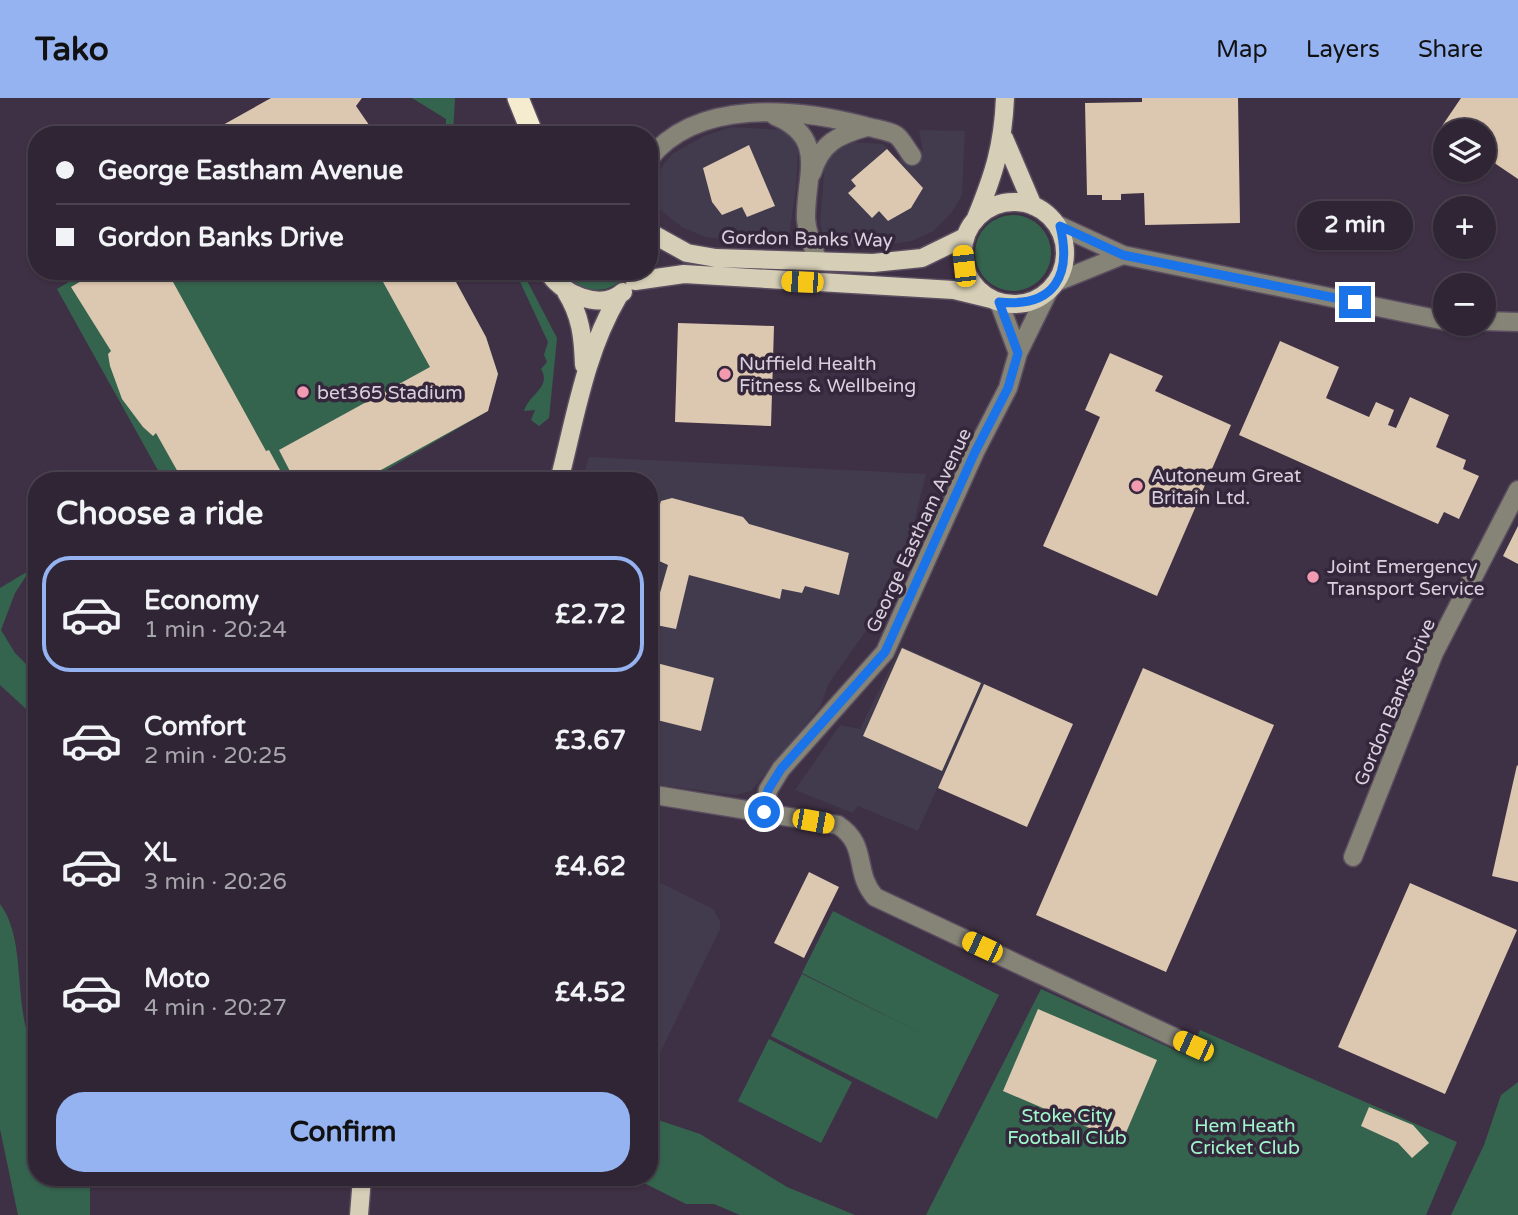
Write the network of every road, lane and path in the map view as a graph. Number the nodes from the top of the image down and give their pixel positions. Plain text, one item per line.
1 (518, 98) edge
2 (1005, 98) edge
3 (769, 114) junction
4 (530, 126) edge
5 (867, 127) junction
6 (1003, 138) junction
7 (658, 149) edge
8 (912, 156) dead end
9 (811, 173) junction
10 (1033, 206) junction
11 (976, 218) junction
12 (1060, 226) junction
13 (658, 237) edge
14 (965, 237) junction
15 (1123, 255) junction
16 (818, 261) junction
17 (658, 275) edge
18 (556, 280) edge
19 (634, 280) edge
20 (1054, 287) junction
21 (566, 292) junction
22 (618, 297) junction
23 (995, 300) junction
24 (1433, 318) edge
25 (1496, 321) edge
26 (1518, 322) edge
27 (1018, 353) junction
28 (585, 374) junction
29 (561, 472) edge
30 (1518, 490) edge
31 (658, 795) edge
32 (764, 812) junction
33 (1353, 857) dead end
34 (1193, 1046) dead end
35 (361, 1186) edge
36 (359, 1215) edge

1 - 4 highway
2 - 6 main road
3 - 5 street
3 - 7 street
3 - 9 street
5 - 8 street
5 - 9 street
6 - 10 main road
6 - 11 main road
9 - 16 street
10 - 11 main road
10 - 12 main road
11 - 14 main road
12 - 15 street
12 - 20 main road
13 - 16 main road, Gordon Banks Way
14 - 16 main road, Gordon Banks Way
14 - 23 main road
15 - 20 street
15 - 24 street
17 - 23 main road
18 - 21 main road
19 - 22 main road
20 - 23 main road
20 - 27 street, George Eastham Avenue
21 - 22 main road
21 - 28 main road
22 - 28 main road
23 - 27 street
25 - 26 street
27 - 32 street, George Eastham Avenue
28 - 29 main road
30 - 33 street, Gordon Banks Drive
31 - 32 street
32 - 34 street
35 - 36 main road

